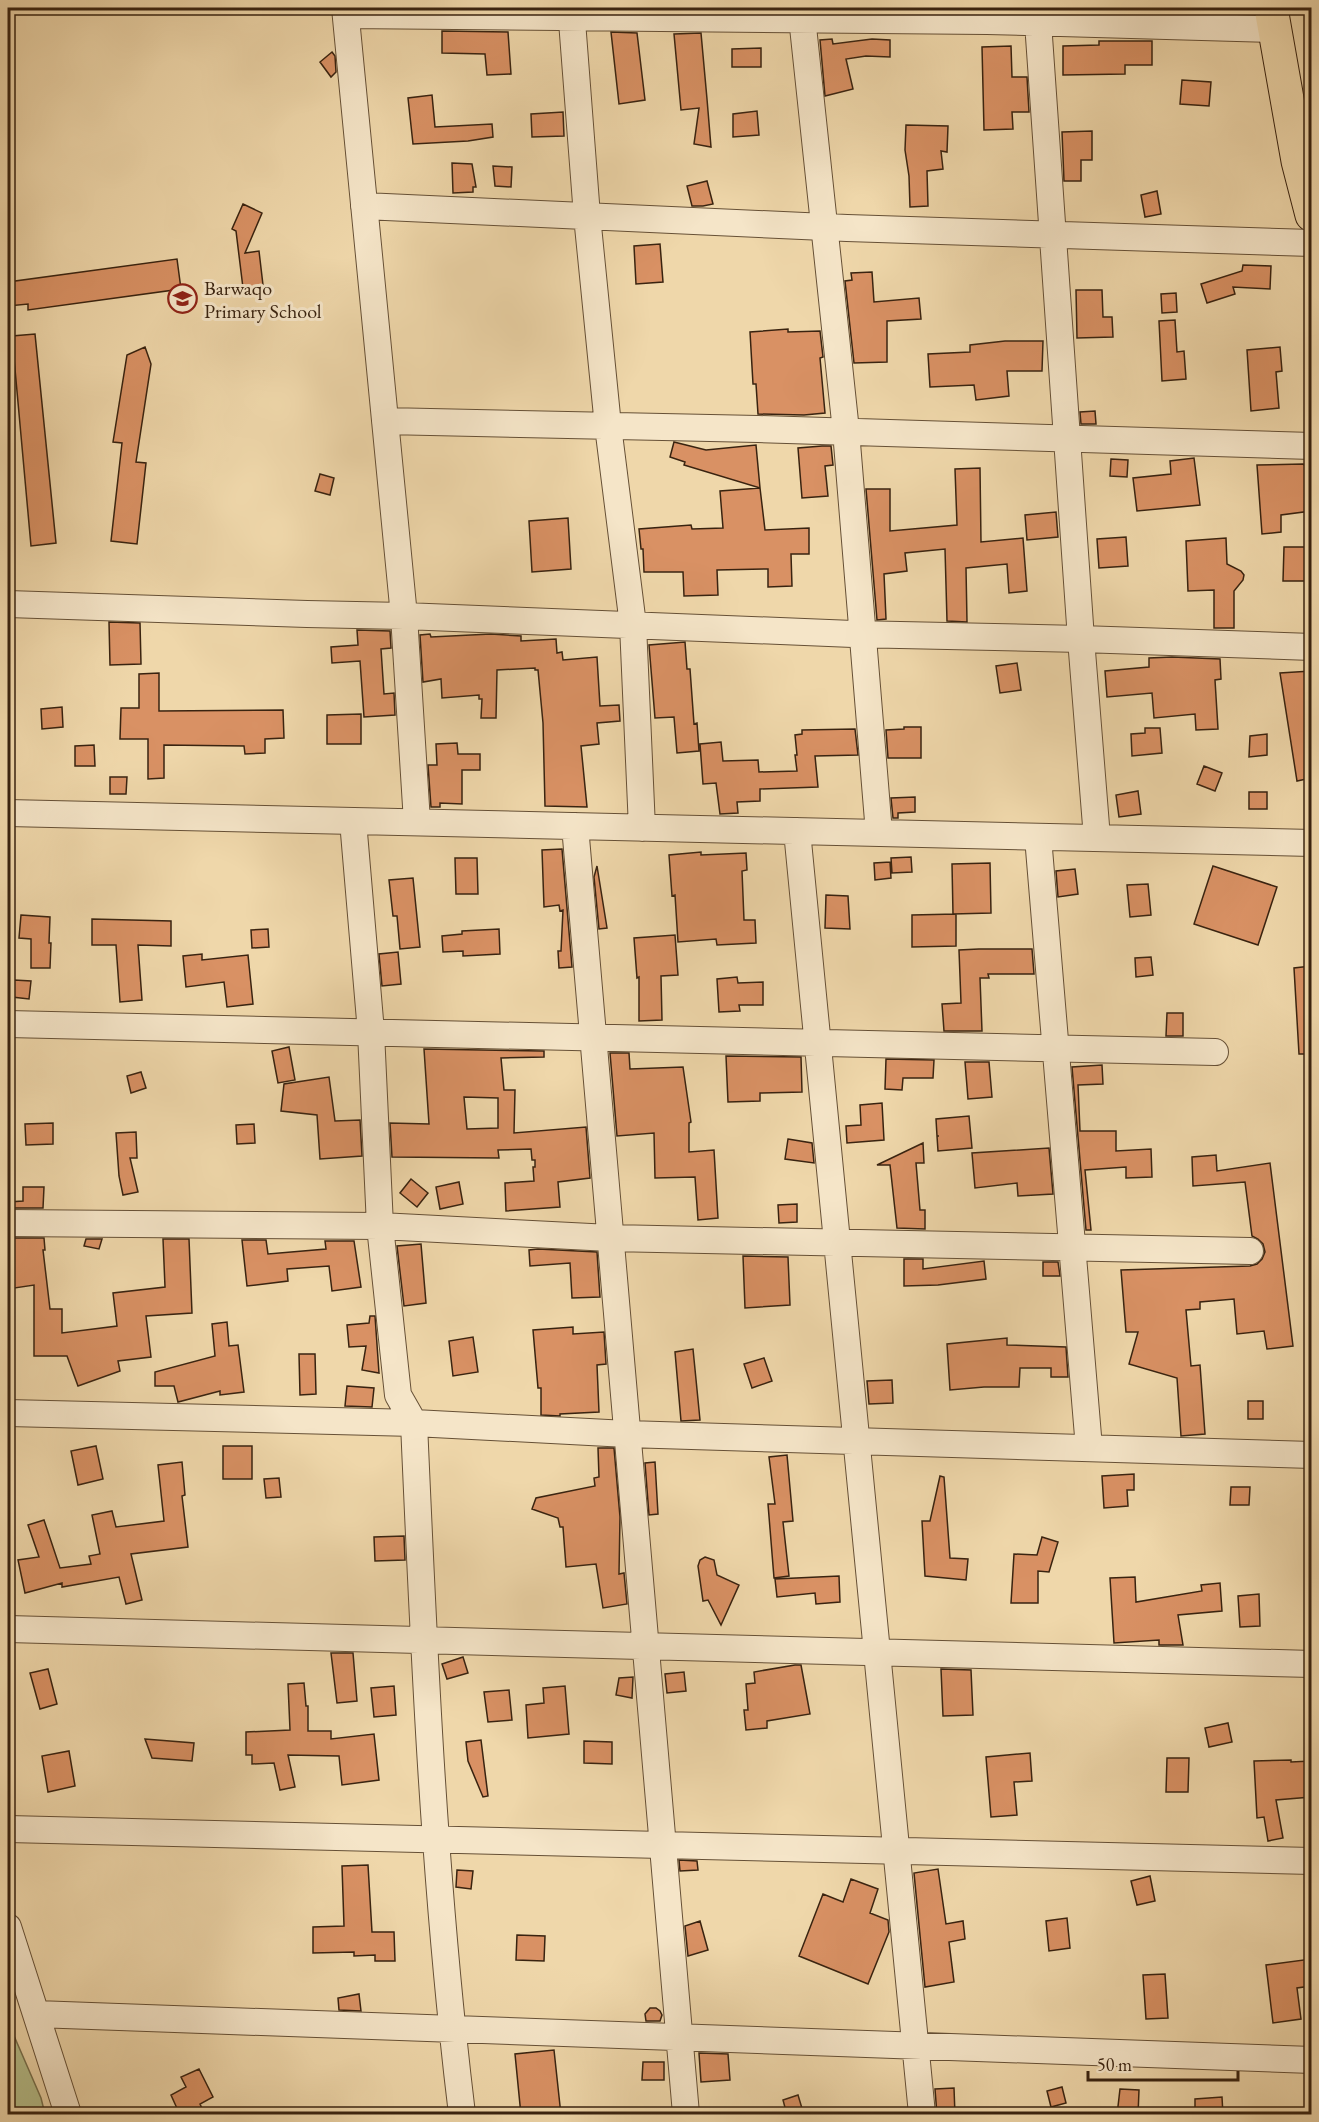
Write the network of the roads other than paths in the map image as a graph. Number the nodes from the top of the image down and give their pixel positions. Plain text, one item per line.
1 (345, 11) edge
2 (571, 12) edge
3 (802, 13) edge
4 (1038, 15) edge
5 (1273, 18) edge
6 (364, 206) junction
7 (1311, 215) edge
8 (587, 216) junction
9 (825, 226) junction
10 (1053, 234) junction
11 (1311, 243) edge
12 (386, 421) junction
13 (608, 426) junction
14 (846, 431) junction
15 (1067, 438) junction
16 (1311, 446) edge
17 (8, 604) edge
18 (404, 616) junction
19 (633, 625) junction
20 (862, 634) junction
21 (1081, 639) junction
22 (1311, 647) edge
23 (8, 813) edge
24 (353, 821) junction
25 (417, 822) junction
26 (575, 826) junction
27 (642, 828) junction
28 (797, 831) junction
29 (879, 833) junction
30 (1038, 837) junction
31 (1097, 838) junction
32 (1311, 843) edge
33 (8, 1024) edge
34 (371, 1032) junction
35 (593, 1038) junction
36 (818, 1043) junction
37 (1056, 1048) junction
38 (1215, 1052) dead end
39 (8, 1222) edge
40 (380, 1226) junction
41 (610, 1238) junction
42 (838, 1242) junction
43 (1072, 1247) junction
44 (1250, 1251) dead end
45 (8, 1413) edge
46 (414, 1423) junction
47 (627, 1434) junction
48 (858, 1441) junction
49 (1089, 1448) junction
50 (1311, 1455) edge
51 (8, 1629) edge
52 (424, 1640) junction
53 (645, 1646) junction
54 (878, 1652) junction
55 (1311, 1664) edge
56 (8, 1830) edge
57 (436, 1840) junction
58 (663, 1846) junction
59 (898, 1851) junction
60 (1311, 1862) edge
61 (8, 1926) edge
62 (36, 2014) junction
63 (451, 2029) junction
64 (680, 2037) junction
65 (917, 2046) junction
66 (1311, 2060) edge
67 (68, 2115) edge
68 (462, 2115) edge
69 (686, 2115) edge
70 (922, 2115) edge

1 - 2 street
1 - 6 street
2 - 3 street
2 - 8 street
3 - 4 street
3 - 9 street
4 - 5 street
4 - 10 street
5 - 7 main road
6 - 8 street
6 - 12 street
8 - 9 street
8 - 13 street
9 - 10 street
9 - 14 street
10 - 11 street
10 - 15 street
12 - 13 street
12 - 18 street
13 - 14 street
13 - 19 street
14 - 15 street
14 - 20 street
15 - 16 street
15 - 21 street
17 - 18 street
18 - 19 street
18 - 25 street
19 - 20 street
19 - 27 street
20 - 21 street
20 - 29 street
21 - 22 street
21 - 31 street
23 - 24 street
24 - 25 street
24 - 34 street
25 - 26 street
26 - 27 street
26 - 35 street
27 - 28 street
28 - 29 street
28 - 36 street
29 - 30 street
30 - 31 street
30 - 37 street
31 - 32 street
33 - 34 street
34 - 35 street
34 - 40 street
35 - 36 street
35 - 41 street
36 - 37 street
36 - 42 street
37 - 38 street
37 - 43 street
39 - 40 street
40 - 41 street
40 - 46 street
41 - 42 street
41 - 47 street
42 - 43 street
42 - 48 street
43 - 44 street
43 - 49 street
45 - 46 street
46 - 47 street
46 - 52 street
47 - 48 street
47 - 53 street
48 - 49 street
48 - 54 street
49 - 50 street
51 - 52 street
52 - 53 street
52 - 57 street
53 - 54 street
53 - 58 street
54 - 55 street
54 - 59 street
56 - 57 street
57 - 58 street
57 - 63 street
58 - 59 street
58 - 64 street
59 - 60 street
59 - 65 street
61 - 62 street
62 - 63 street
62 - 67 street
63 - 64 street
63 - 68 street
64 - 65 street
64 - 69 street
65 - 66 street
65 - 70 street

